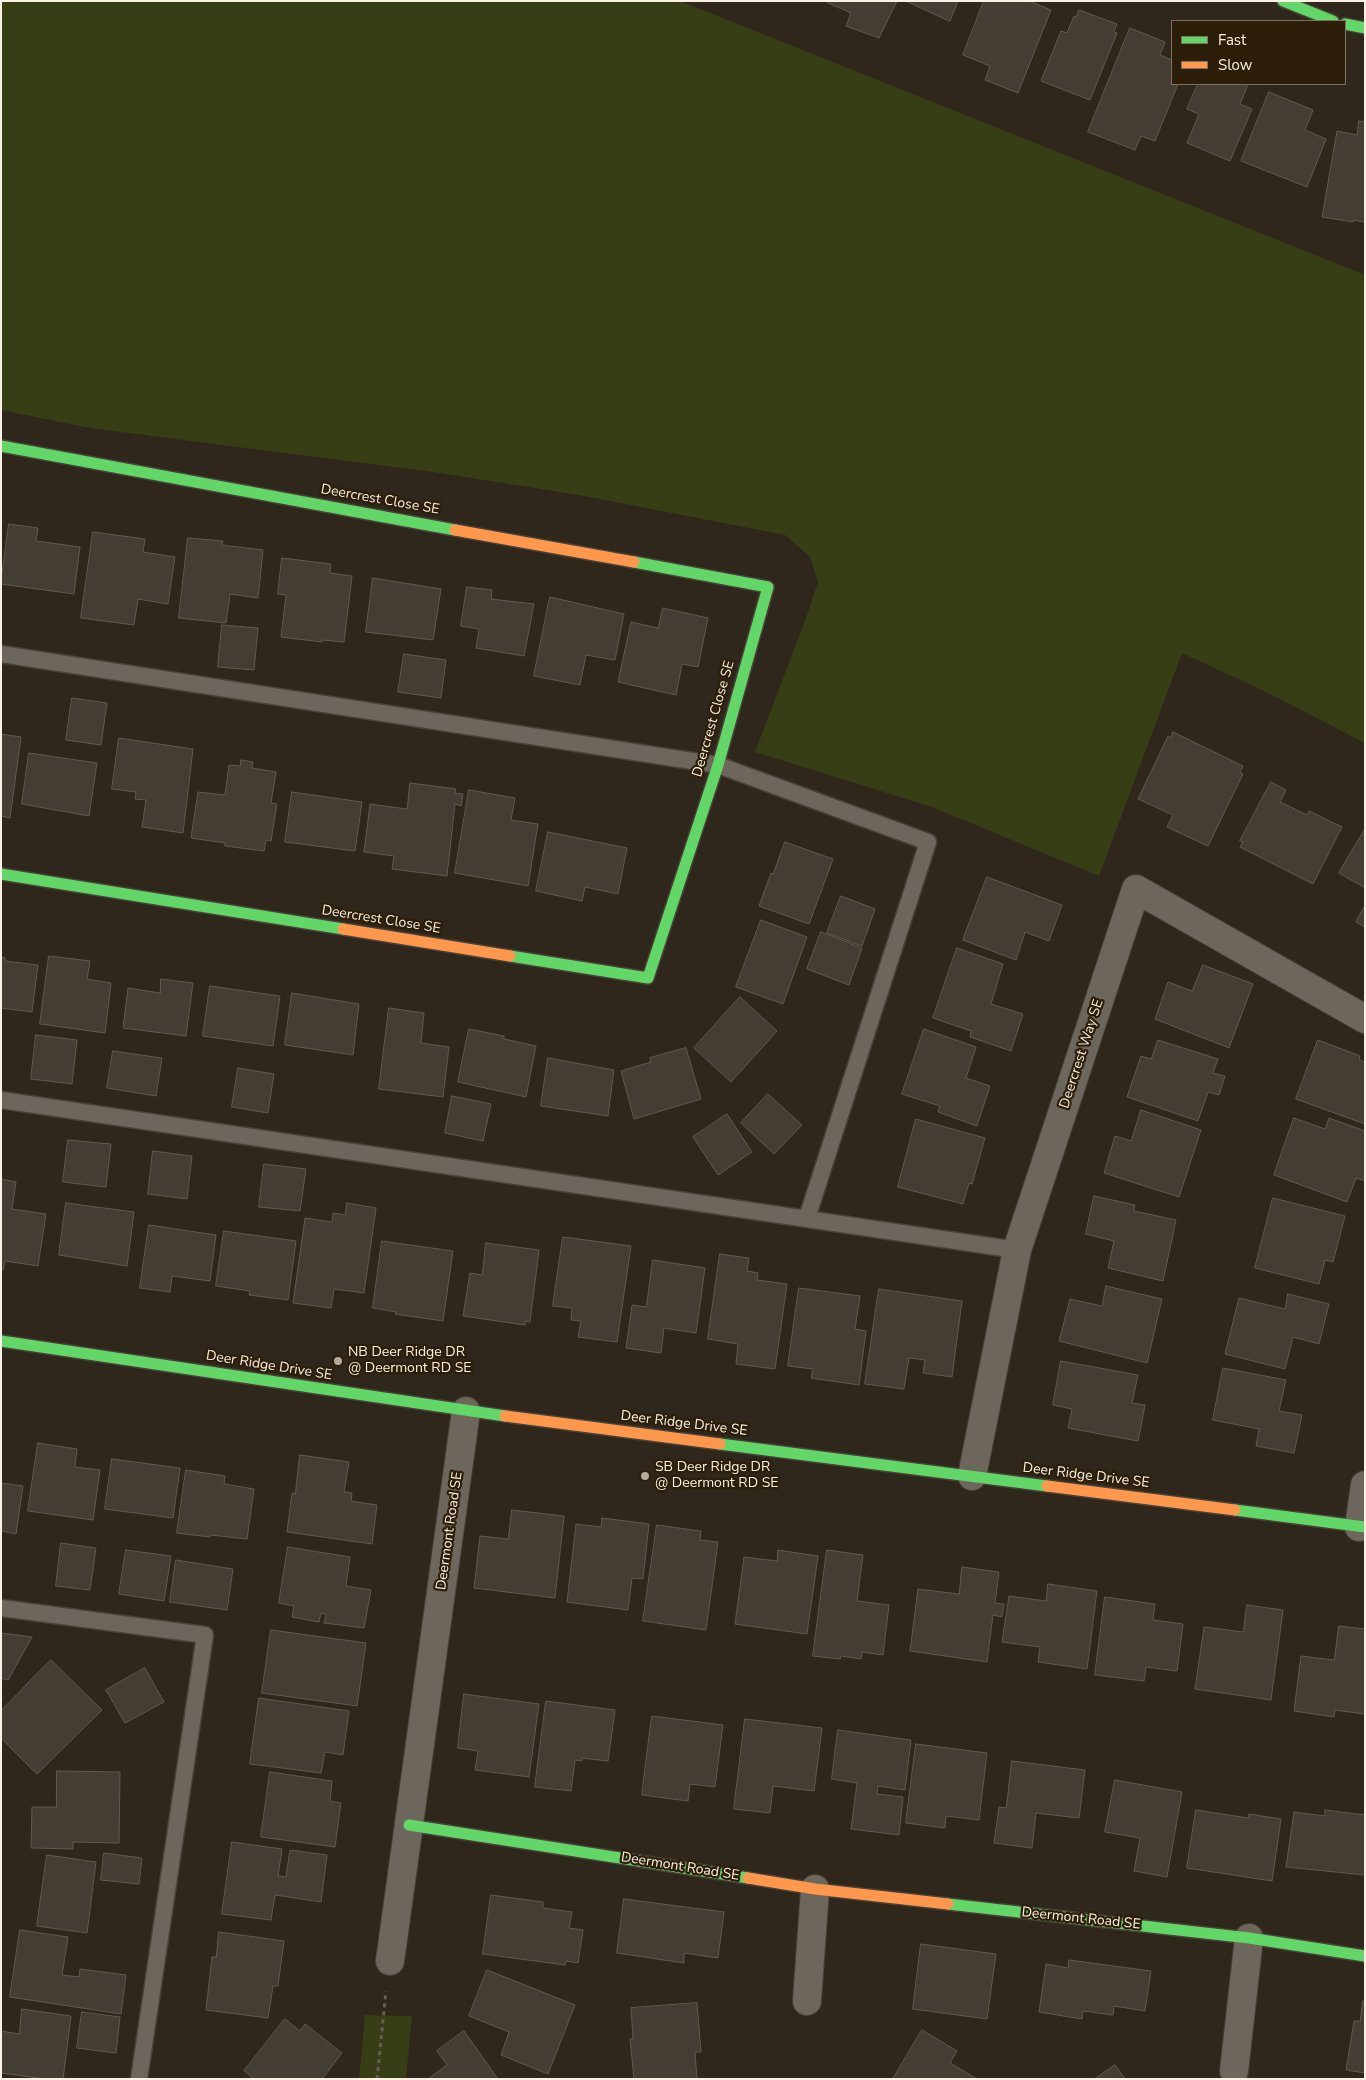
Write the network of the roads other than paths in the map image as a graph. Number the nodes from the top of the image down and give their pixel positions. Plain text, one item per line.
1 (1283, 1) edge
2 (1330, 20) edge
3 (1346, 24) edge
4 (1365, 28) edge
5 (1, 446) edge
6 (1, 654) edge
7 (718, 765) junction
8 (1, 874) edge
9 (1365, 1019) edge
10 (1, 1100) edge
11 (806, 1218) junction
12 (1017, 1250) junction
13 (1, 1341) edge
14 (466, 1411) junction
15 (972, 1476) junction
16 (1365, 1485) edge
17 (1362, 1527) edge
18 (1, 1608) edge
19 (409, 1825) junction
20 (815, 1889) junction
21 (1249, 1938) junction
22 (1365, 1956) edge
23 (390, 1960) road end
24 (807, 2001) dead end
25 (1234, 2071) dead end
26 (139, 2079) edge

1 - 2 street
3 - 4 street
5 - 7 street, Deercrest Close SE
6 - 7 lane
7 - 8 street, Deercrest Close SE
7 - 11 lane
9 - 12 street, Deercrest Way SE
10 - 11 lane
11 - 12 lane
12 - 15 street, Deercrest Way SE
13 - 14 street, Deer Ridge Drive SE
14 - 15 street, Deer Ridge Drive SE
14 - 19 street, Deermont Road SE
15 - 17 street, Deer Ridge Drive SE
16 - 17 street
18 - 26 lane
19 - 20 street, Deermont Road SE
19 - 23 street
20 - 21 street, Deermont Road SE
20 - 24 street
21 - 22 street, Deermont Road SE
21 - 25 street

